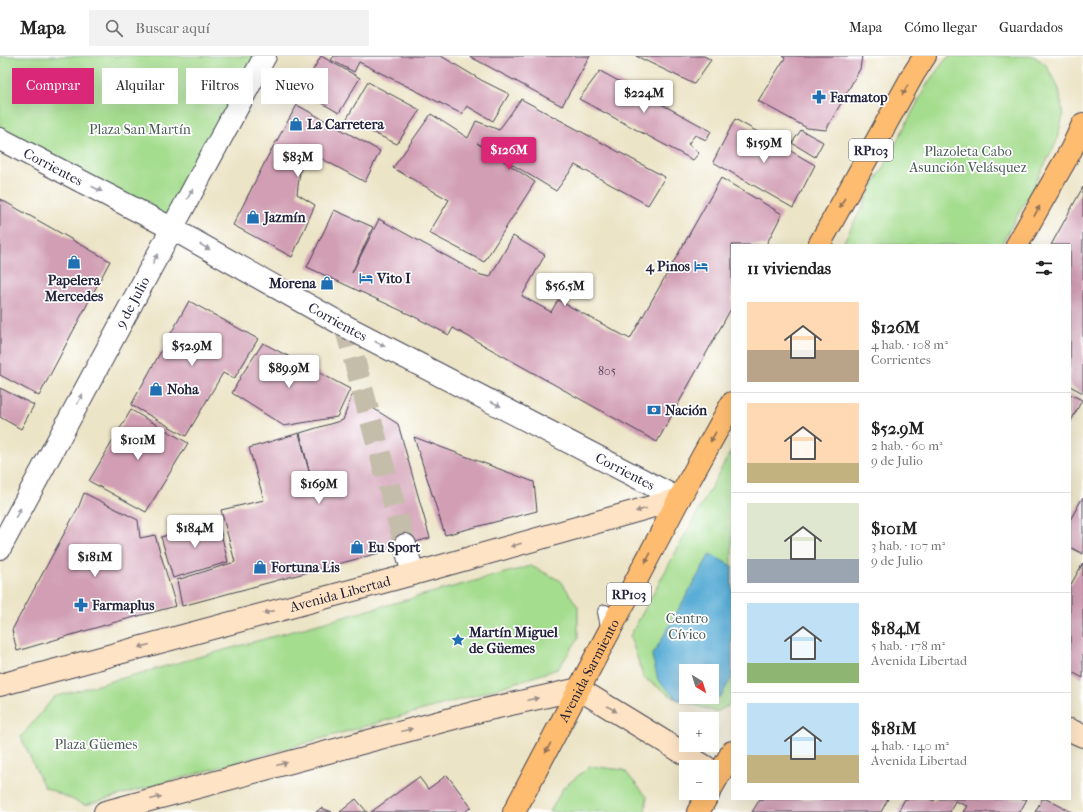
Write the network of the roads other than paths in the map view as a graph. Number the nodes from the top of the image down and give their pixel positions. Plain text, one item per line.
1 (265, 56) edge
2 (925, 56) edge
3 (1083, 124) edge
4 (0, 139) edge
5 (172, 228) junction
6 (820, 244) edge
7 (1018, 244) edge
8 (731, 405) edge
9 (679, 499) junction
10 (404, 545) tunnel mouth
11 (0, 548) edge
12 (413, 574) junction
13 (0, 685) edge
14 (579, 689) junction
15 (1071, 730) edge
16 (1083, 736) edge
17 (731, 753) edge
18 (683, 760) edge
19 (719, 769) edge
20 (703, 800) edge
21 (105, 812) edge
22 (514, 812) edge
23 (698, 812) edge

5 -> 1 street, 9 de Julio
2 -> 6 main road, RP103
7 -> 3 main road
4 -> 5 street, Corrientes
5 -> 9 street, Corrientes
11 -> 5 street, 9 de Julio
8 -> 9 main road, Avenida Sarmiento / RP103
9 -> 12 main road, Avenida Libertad
9 -> 14 main road, Avenida Sarmiento / RP103
10 - 12 street
12 -> 13 main road, Avenida Libertad
14 -> 18 main road
21 -> 14 main road
14 -> 22 main road, Avenida Sarmiento / RP103
15 - 16 main road
17 - 19 main road
20 - 23 main road

